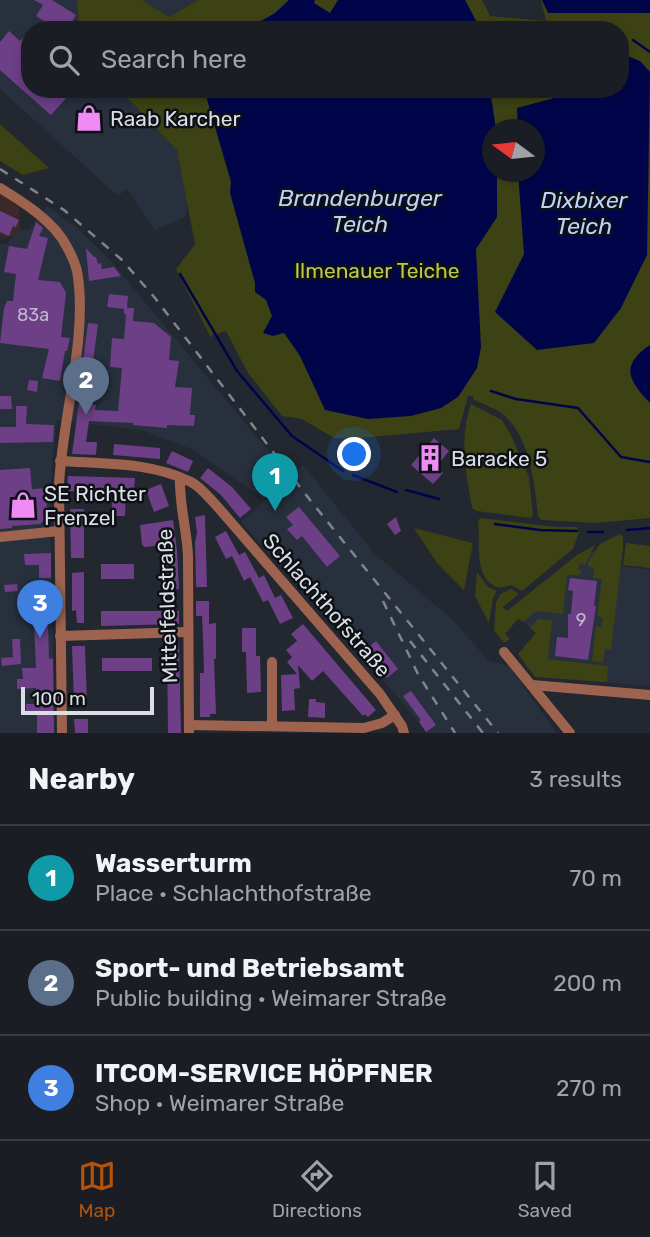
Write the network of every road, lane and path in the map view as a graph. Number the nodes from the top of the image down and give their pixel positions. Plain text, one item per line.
1 (0, 188) edge
2 (60, 461) junction
3 (180, 478) junction
4 (59, 531) junction
5 (0, 537) edge
6 (188, 632) junction
7 (60, 636) junction
8 (504, 652) dead end
9 (272, 662) dead end
10 (532, 685) junction
11 (650, 695) edge
12 (395, 715) junction
13 (272, 726) junction
14 (190, 729) edge
15 (62, 733) edge
16 (404, 733) edge
17 (570, 733) edge

1 - 2 street
2 - 3 street, Schlachthofstraße
2 - 4 street
3 - 6 street, Mittelfeldstraße
3 - 12 street, Schlachthofstraße
4 - 5 street
4 - 7 street
6 - 7 street
6 - 14 street, Mittelfeldstraße
7 - 15 street
8 - 10 street
9 - 13 street
10 - 11 street
10 - 17 street
12 - 13 street
12 - 16 street, Schlachthofstraße
13 - 14 street

